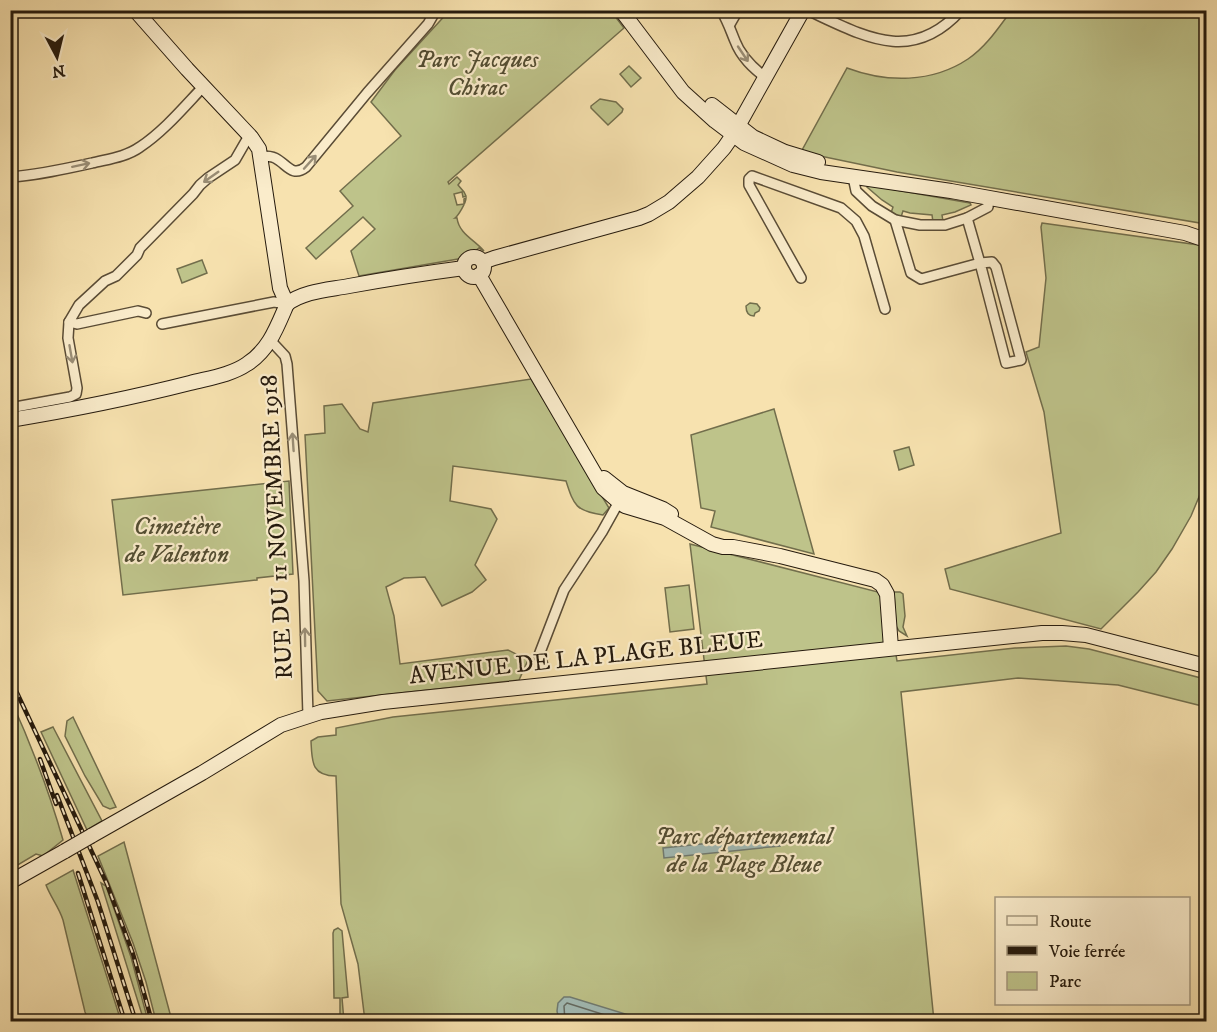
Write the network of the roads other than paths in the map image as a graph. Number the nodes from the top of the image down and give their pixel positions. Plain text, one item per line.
1 (135, 10) edge
2 (436, 10) edge
3 (621, 10) edge
4 (628, 10) edge
5 (721, 10) edge
6 (738, 10) edge
7 (805, 10) edge
8 (961, 10) edge
9 (730, 24) junction
10 (766, 78) junction
11 (203, 87) junction
12 (736, 130) junction
13 (251, 136) junction
14 (260, 156) junction
15 (857, 174) junction
16 (10, 177) edge
17 (973, 190) junction
18 (989, 199) junction
19 (872, 206) junction
20 (968, 218) junction
21 (895, 220) junction
22 (856, 221) junction
23 (1206, 230) edge
24 (1206, 240) edge
25 (980, 263) junction
26 (481, 269) junction
27 (801, 278) dead end
28 (287, 304) junction
29 (885, 309) dead end
30 (146, 313) dead end
31 (69, 322) junction
32 (162, 324) dead end
33 (271, 340) junction
34 (10, 408) edge
35 (34, 410) junction
36 (10, 420) edge
37 (621, 497) junction
38 (891, 648) junction
39 (543, 665) dead end
40 (1206, 666) edge
41 (308, 716) junction
42 (10, 882) edge

1 - 11 main road
14 -> 2 street
3 - 12 main road
4 - 12 main road
5 - 9 street
6 - 9 street
7 - 8 street
7 - 10 main road
9 -> 10 street
10 - 12 main road
11 - 13 main road
16 -> 11 street
12 - 15 main road
12 - 26 main road
13 - 14 main road
13 -> 31 street
14 - 28 main road
15 - 17 main road
15 - 18 main road
15 - 19 street
17 - 18 main road
17 - 23 main road
18 - 20 street
18 - 24 main road
19 - 21 street
19 - 22 street
20 - 21 street
20 - 25 street
21 - 25 street
22 - 27 street
22 - 29 street
25 - 25 street
26 - 28 main road
26 - 37 main road
28 - 32 street
28 - 33 main road
30 - 31 street
31 -> 35 street
33 - 35 main road
41 -> 33 street, RUE DU 11 NOVEMBRE 1918
34 - 35 street
35 - 36 main road
37 - 38 main road
37 - 39 street
38 - 40 main road, AVENUE DE LA PLAGE BLEUE
38 - 41 main road, AVENUE DE LA PLAGE BLEUE
41 - 42 main road, AVENUE DE LA PLAGE BLEUE, bridge

